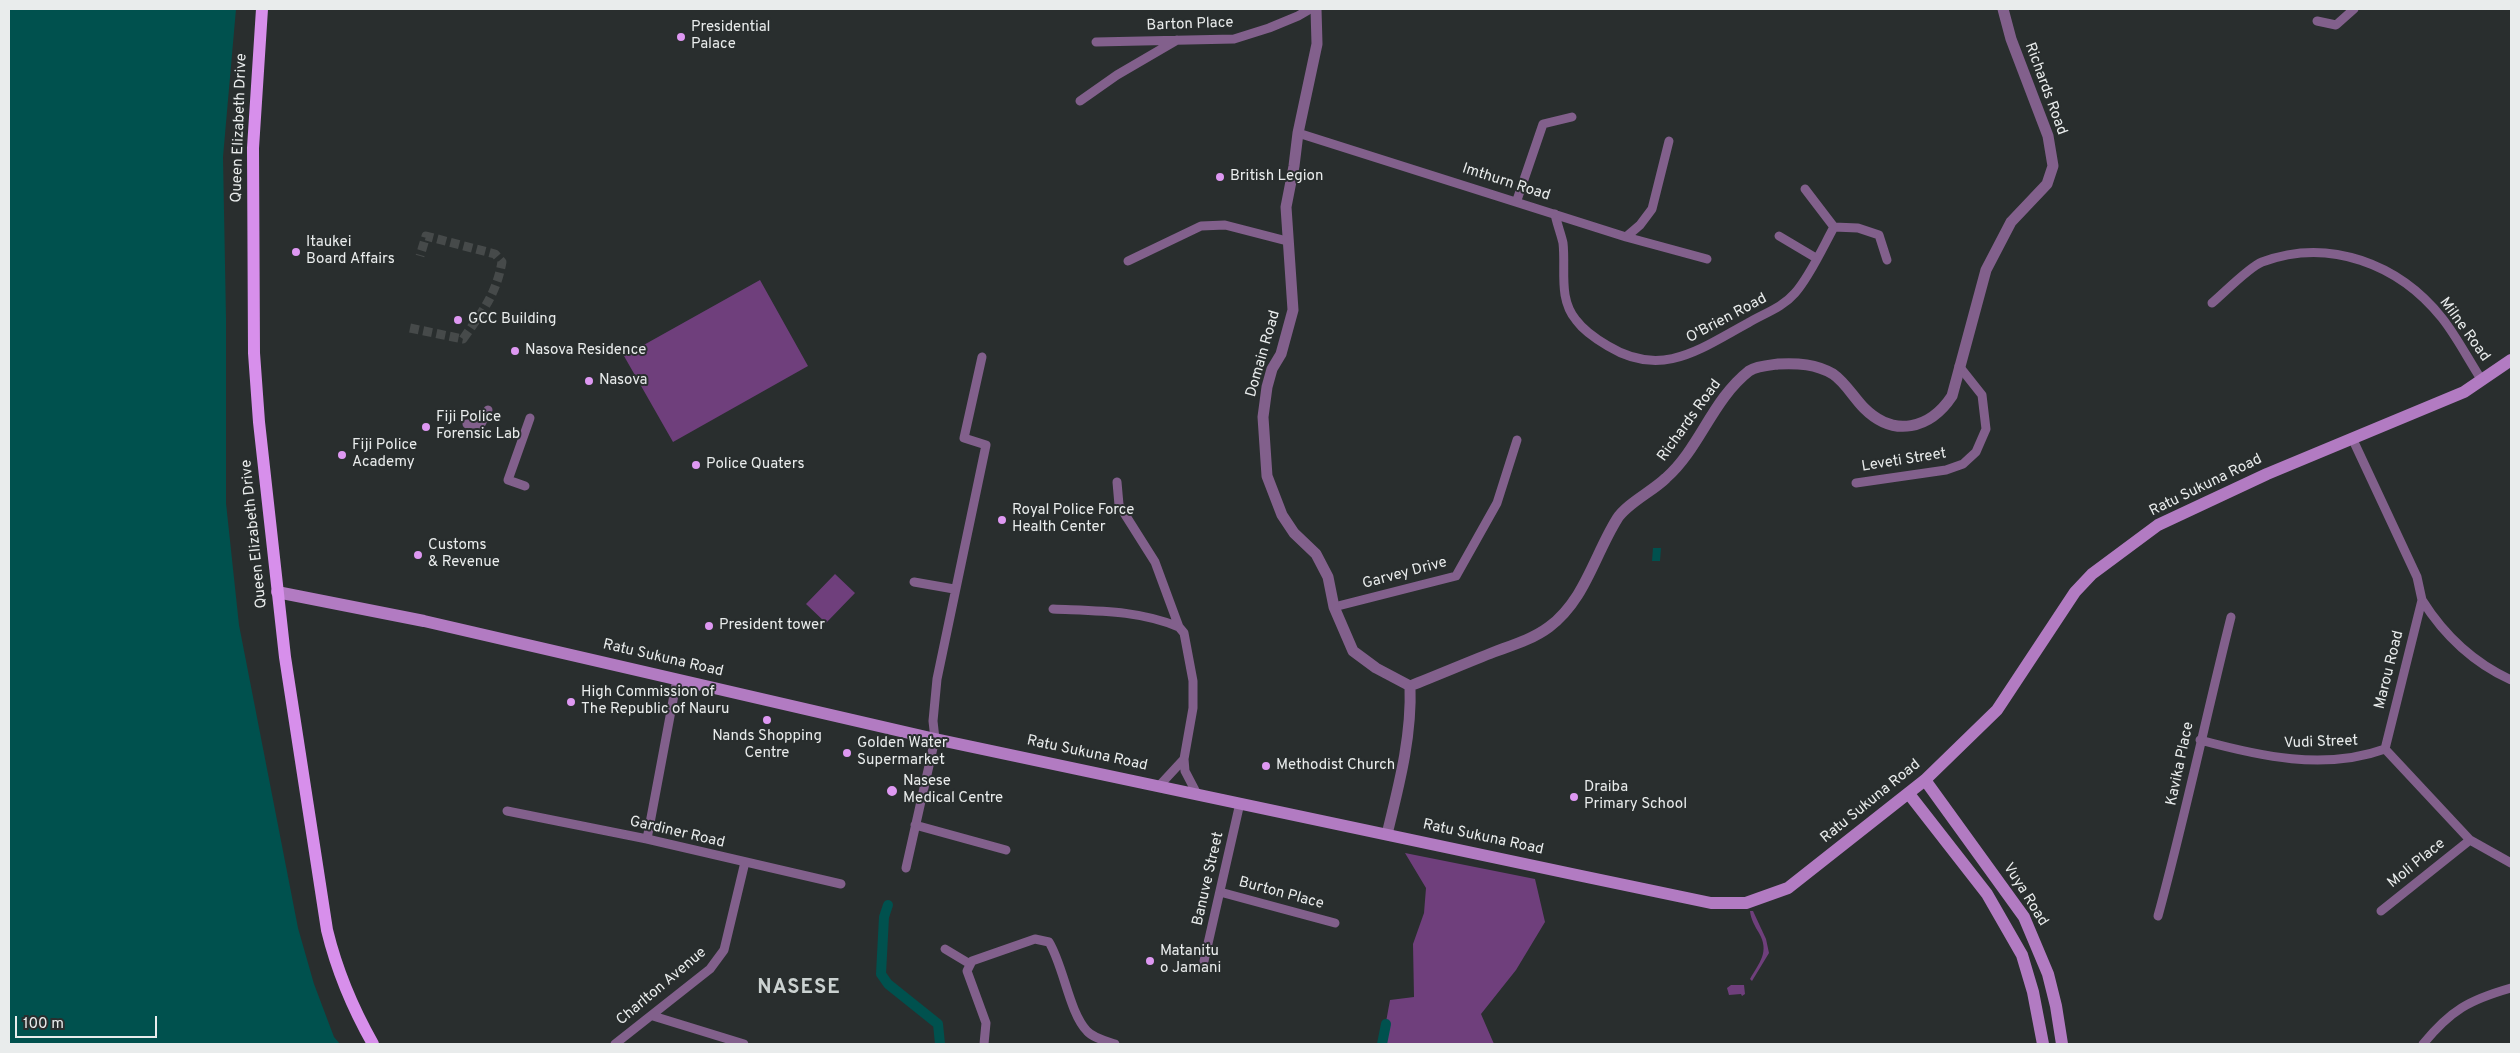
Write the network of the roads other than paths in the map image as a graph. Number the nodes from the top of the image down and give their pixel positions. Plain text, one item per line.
1 (262, 9) edge
2 (1310, 9) edge
3 (1316, 9) edge
4 (2003, 9) edge
5 (2354, 9) edge
6 (2317, 20) dead end
7 (1177, 40) junction
8 (1096, 42) dead end
9 (1080, 101) dead end
10 (1572, 117) dead end
11 (1298, 132) junction
12 (1669, 141) dead end
13 (1805, 189) dead end
14 (1516, 200) junction
15 (1555, 214) junction
16 (1834, 227) junction
17 (1779, 236) dead end
18 (1626, 237) junction
19 (1288, 241) junction
20 (1816, 258) junction
21 (1707, 259) dead end
22 (1887, 260) dead end
23 (1128, 261) dead end
24 (2212, 303) dead end
25 (982, 356) dead end
26 (2511, 360) edge
27 (1959, 366) junction
28 (2481, 379) junction
29 (488, 410) dead end
30 (530, 418) dead end
31 (466, 424) dead end
32 (1517, 440) dead end
33 (2353, 440) junction
34 (1117, 482) dead end
35 (1856, 483) dead end
36 (525, 486) dead end
37 (914, 582) dead end
38 (954, 590) junction
39 (278, 592) junction
40 (2422, 600) junction
41 (1334, 607) junction
42 (1053, 609) dead end
43 (2231, 617) dead end
44 (1179, 628) junction
45 (677, 679) junction
46 (2511, 680) edge
47 (1410, 686) junction
48 (935, 739) junction
49 (2200, 740) junction
50 (2385, 749) junction
51 (1184, 759) junction
52 (1925, 780) junction
53 (1159, 786) junction
54 (1197, 794) junction
55 (1909, 794) junction
56 (1240, 803) junction
57 (507, 811) dead end
58 (915, 825) junction
59 (1387, 834) junction
60 (646, 838) junction
61 (2470, 840) junction
62 (1006, 850) dead end
63 (744, 862) junction
64 (2511, 863) edge
65 (906, 868) dead end
66 (841, 884) dead end
67 (1220, 892) junction
68 (2381, 911) dead end
69 (2158, 916) dead end
70 (1335, 923) dead end
71 (946, 948) dead end
72 (1204, 961) dead end
73 (970, 964) junction
74 (2511, 989) edge
75 (653, 1016) junction
76 (373, 1044) edge
77 (615, 1044) edge
78 (744, 1044) edge
79 (984, 1044) edge
80 (1115, 1044) edge
81 (2043, 1044) edge
82 (2062, 1044) edge
83 (2423, 1044) edge

1 - 39 main road, Queen Elizabeth Drive
2 - 7 street, Barton Place
3 - 11 street, Domain Road
4 - 27 street, Richards Road
5 - 6 street
7 - 8 street, Barton Place
7 - 9 street
10 - 14 street
11 - 14 street, Imthurn Road
11 - 19 street, Domain Road
12 - 18 street
13 - 16 street
14 - 15 street, Imthurn Road
15 - 18 street, Imthurn Road
15 - 20 street, O'Brien Road
16 - 20 street, O'Brien Road
16 - 22 street
17 - 20 street
18 - 21 street, Imthurn Road
19 - 23 street
19 - 41 street, Domain Road
24 - 28 street, Milne Road
25 - 38 street
26 - 28 main road, Ratu Sukuna Road
27 - 35 street, Leveti Street
27 - 47 street, Richards Road
28 - 33 main road, Ratu Sukuna Road
29 - 31 street
30 - 36 street
32 - 41 street, Garvey Drive
33 - 40 street, Marou Road
33 - 52 main road, Ratu Sukuna Road
34 - 44 street
37 - 38 street
38 - 48 street
39 - 45 main road, Ratu Sukuna Road
39 - 76 main road, Queen Elizabeth Drive
40 - 46 street
40 - 50 street, Marou Road
41 - 47 street, Domain Road
42 - 44 street
43 - 49 street, Kavika Place
44 - 51 street
45 - 48 main road, Ratu Sukuna Road
45 - 60 street
47 - 59 street
48 - 53 main road, Ratu Sukuna Road
48 - 58 street
49 - 50 street, Vudi Street
49 - 69 street, Kavika Place
50 - 61 street
51 - 53 street
51 - 54 street
52 - 55 main road, Ratu Sukuna Road
52 - 82 main road, Vuya Road
53 - 54 main road, Ratu Sukuna Road
54 - 56 main road, Ratu Sukuna Road
55 - 59 main road, Ratu Sukuna Road
55 - 81 main road
56 - 59 main road, Ratu Sukuna Road
56 - 67 street, Banuve Street
57 - 60 street, Gardiner Road
58 - 62 street
58 - 65 street
60 - 63 street, Gardiner Road
61 - 64 street
61 - 68 street, Moli Place
63 - 66 street, Gardiner Road
63 - 75 street, Charlton Avenue
67 - 70 street, Burton Place
67 - 72 street, Banuve Street
71 - 73 street
73 - 79 street
73 - 80 street
74 - 83 street
75 - 77 street, Charlton Avenue
75 - 78 street

